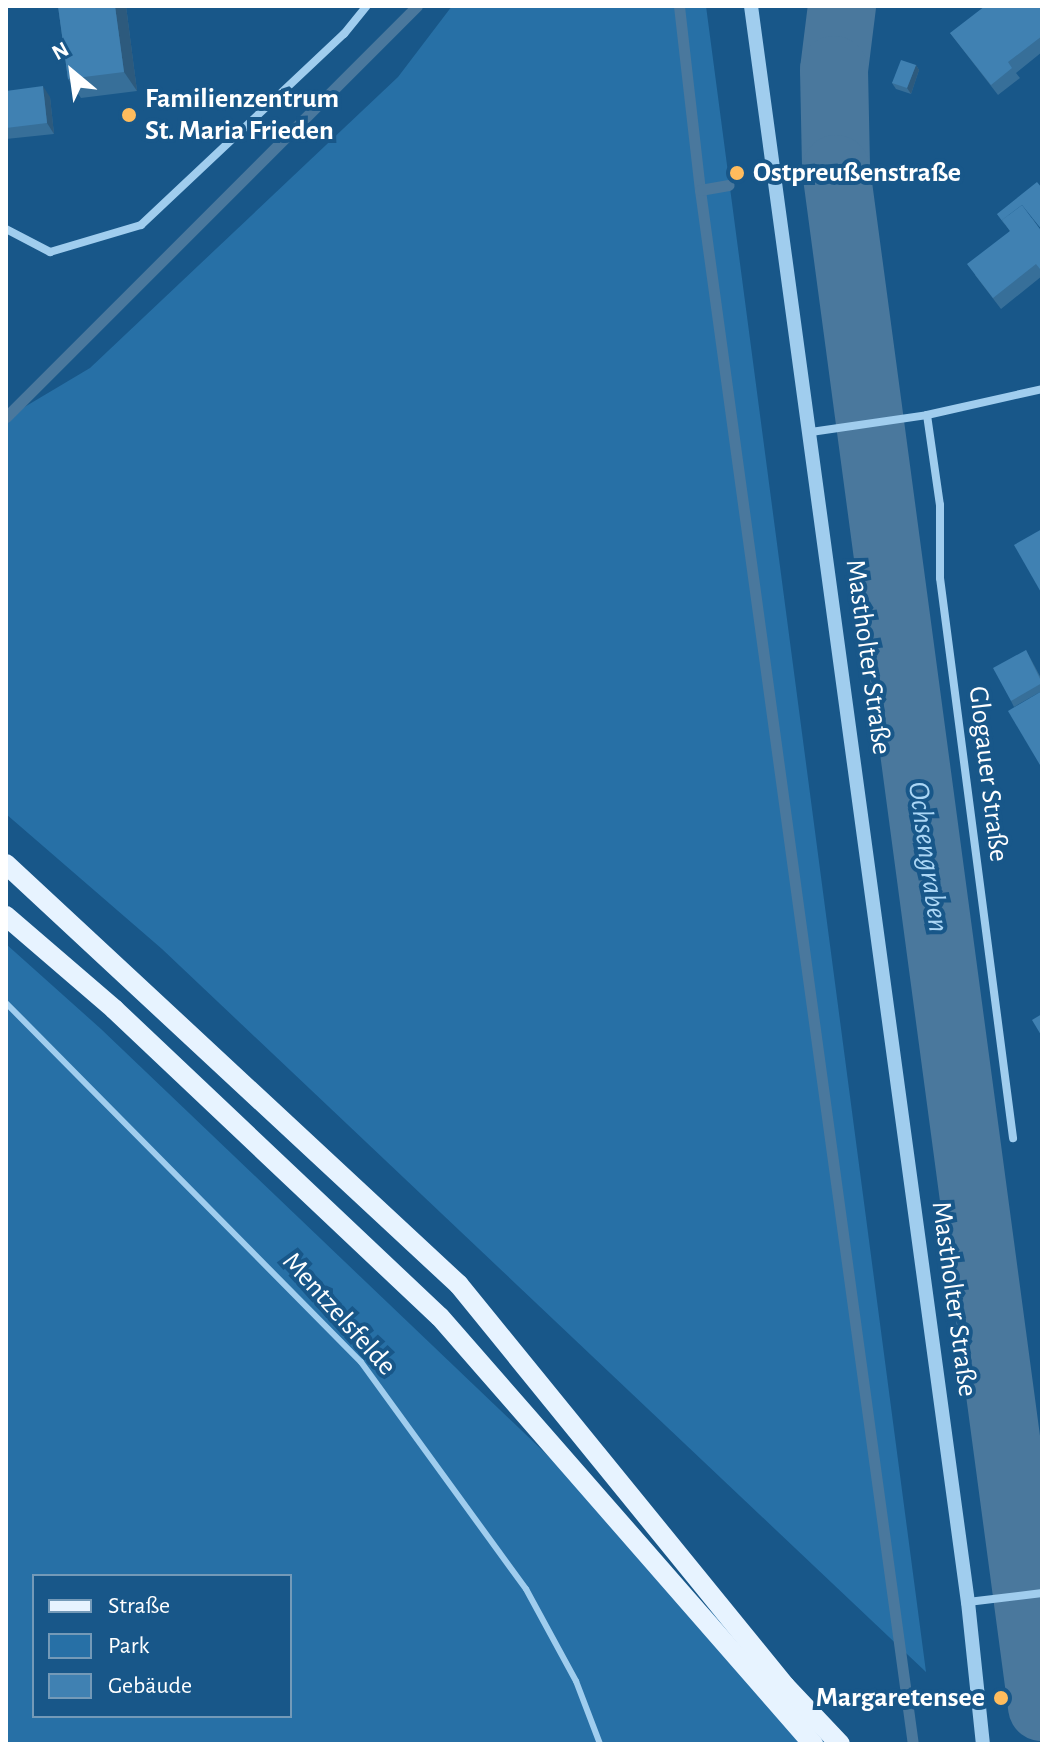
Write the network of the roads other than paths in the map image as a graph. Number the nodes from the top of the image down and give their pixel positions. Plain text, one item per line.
1 (367, 6) edge
2 (751, 6) edge
3 (6, 229) edge
4 (1042, 389) edge
5 (927, 415) junction
6 (811, 432) junction
7 (6, 864) edge
8 (6, 916) edge
9 (6, 1003) edge
10 (1013, 1138) dead end
11 (1042, 1593) edge
12 (968, 1602) junction
13 (778, 1694) junction
14 (600, 1744) edge
15 (813, 1744) edge
16 (840, 1744) edge
17 (983, 1744) edge

1 - 3 street
2 - 6 street, Mastholter Straße
4 - 5 street
5 - 6 street
5 - 10 street, Glogauer Straße
6 - 12 street, Mastholter Straße
7 - 13 main road
8 - 13 main road
9 - 14 lane, Mentzelsfelde
11 - 12 street
12 - 17 street, Mastholter Straße
13 - 15 main road
13 - 16 main road

